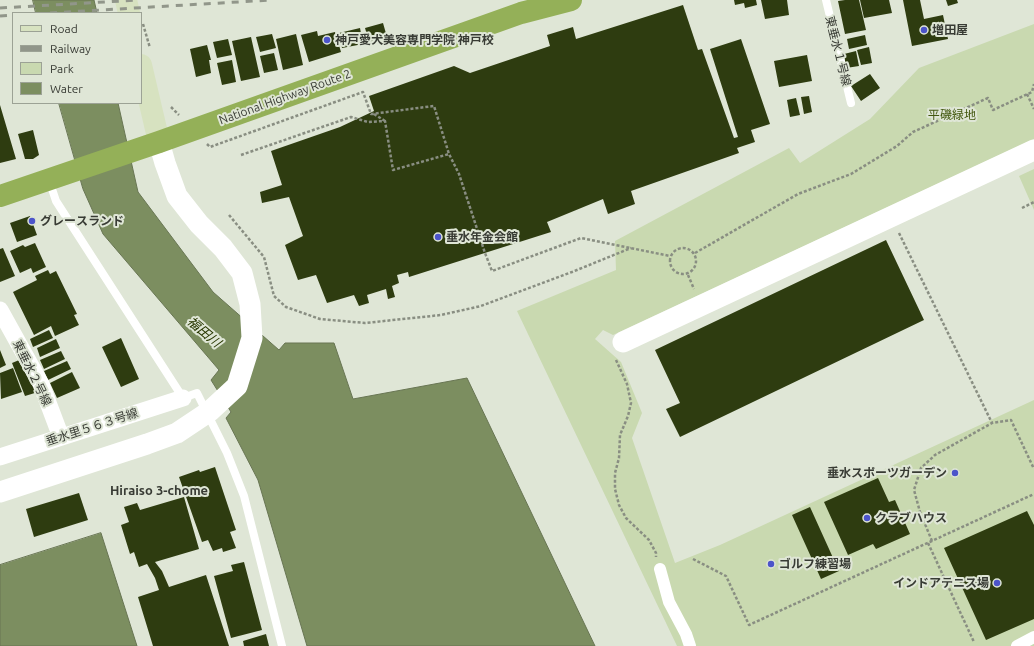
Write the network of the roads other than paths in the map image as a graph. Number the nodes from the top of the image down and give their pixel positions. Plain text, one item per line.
1 (126, 0) edge
2 (571, 0) edge
3 (826, 0) edge
4 (129, 12) edge
5 (142, 68) edge
6 (851, 103) dead end
7 (159, 142) junction
8 (1034, 150) edge
9 (55, 177) junction
10 (0, 196) edge
11 (0, 310) edge
12 (618, 349) road end
13 (183, 398) junction
14 (61, 437) junction
15 (0, 457) edge
16 (0, 492) edge
17 (660, 569) road end
18 (1034, 638) edge
19 (282, 646) edge
20 (690, 646) edge
21 (1017, 646) edge

1 - 4 main road
2 - 7 highway, National Highway Route 2
3 - 6 lane, 東垂水１号線
5 - 7 main road
7 - 9 highway, National Highway Route 2
7 - 16 street
8 - 12 street
9 - 10 highway, National Highway Route 2
9 - 13 lane
11 - 14 street, 東垂水２号線
13 - 14 street, 垂水里５６３号線
13 - 19 lane
14 - 15 street, 垂水里５６３号線
17 - 20 street
18 - 21 street

